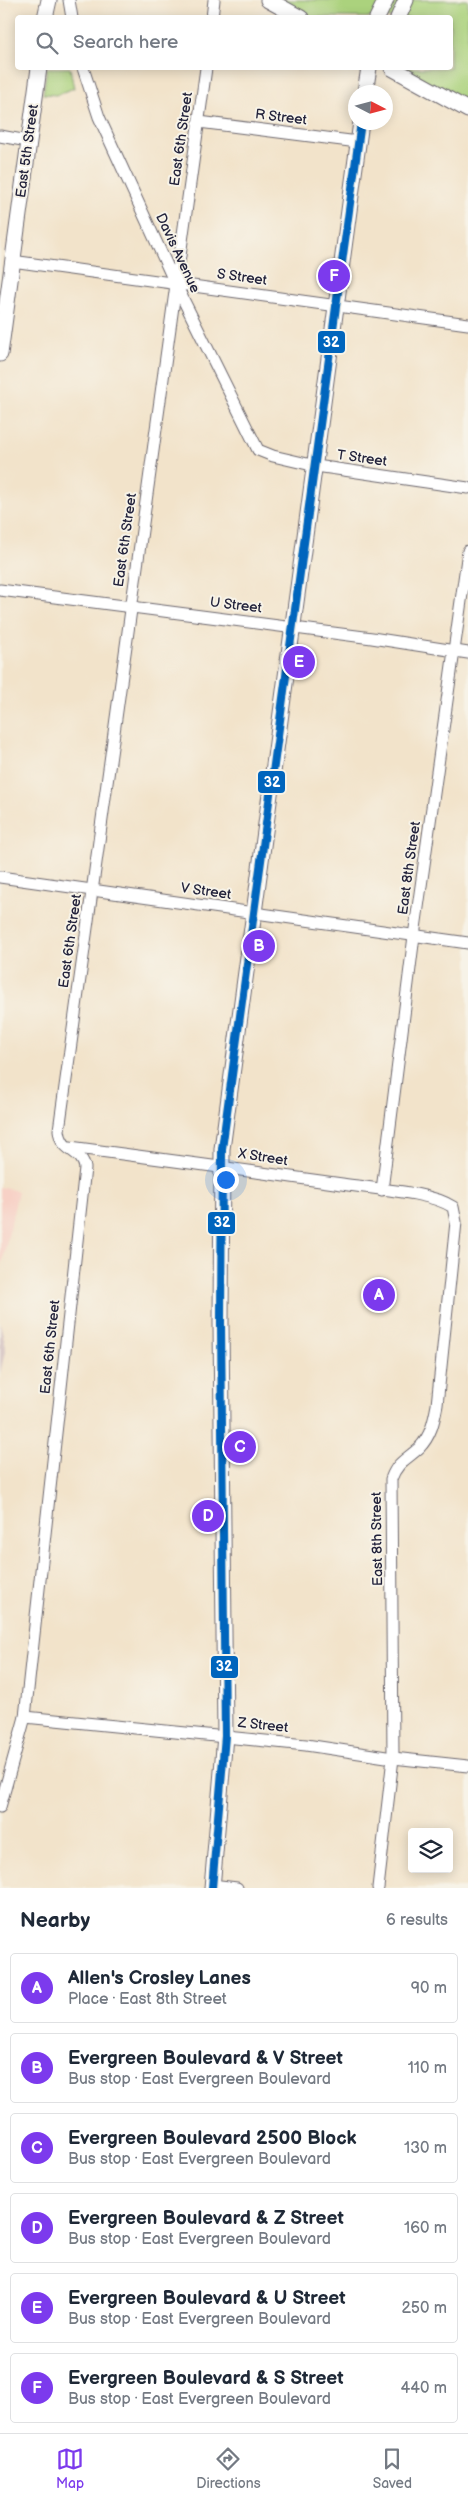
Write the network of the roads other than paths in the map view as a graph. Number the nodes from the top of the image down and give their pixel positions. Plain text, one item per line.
1 (49, 0) edge
2 (69, 0) edge
3 (214, 0) edge
4 (268, 0) edge
5 (386, 0) edge
6 (406, 0) edge
7 (46, 15) edge
8 (72, 15) edge
9 (212, 15) edge
10 (296, 15) edge
11 (378, 15) edge
12 (399, 15) edge
13 (39, 70) edge
14 (84, 70) edge
15 (206, 70) edge
16 (369, 70) edge
17 (396, 70) edge
18 (366, 85) edge
19 (468, 110) edge
20 (199, 122) junction
21 (360, 130) edge
22 (0, 136) edge
23 (28, 140) junction
24 (358, 142) junction
25 (12, 262) junction
26 (175, 283) junction
27 (337, 305) junction
28 (468, 324) edge
29 (0, 354) edge
30 (256, 447) joint
31 (316, 466) junction
32 (468, 488) edge
33 (468, 550) edge
34 (0, 590) edge
35 (130, 607) junction
36 (294, 628) junction
37 (454, 651) junction
38 (468, 653) edge
39 (0, 877) edge
40 (92, 890) junction
41 (255, 913) junction
42 (414, 936) junction
43 (468, 943) edge
44 (66, 1147) junction
45 (223, 1166) junction
46 (382, 1190) junction
47 (453, 1207) joint
48 (24, 1717) junction
49 (225, 1736) junction
50 (393, 1758) junction
51 (468, 1766) edge
52 (0, 1807) edge
53 (212, 1887) edge
54 (237, 1888) edge
55 (378, 1888) edge

1 - 7 street
2 - 8 street
3 - 9 street
4 - 10 street
5 - 11 street
6 - 12 street
13 - 23 street, East 5th Street
14 - 26 street, Davis Avenue
15 - 20 street, East 6th Street
16 - 18 street
17 - 19 street
20 - 24 street, R Street
20 - 26 street, East 6th Street
21 - 24 street
22 - 23 street
23 - 25 street, East 5th Street
24 - 27 street
25 - 26 street, S Street
25 - 29 street, East 5th Street
26 - 27 street, S Street
26 - 30 street, Davis Avenue
26 - 35 street, East 6th Street
27 - 28 street, S Street
27 - 31 street
30 - 31 street, T Street
31 - 32 street, T Street
31 - 36 street
33 - 37 street, East 8th Street
34 - 35 street, U Street
35 - 36 street, U Street
35 - 40 street, East 6th Street
36 - 37 street, U Street
36 - 41 street
37 - 38 street, U Street
37 - 42 street, East 8th Street
39 - 40 street, V Street
40 - 41 street, V Street
40 - 44 street, East 6th Street
41 - 42 street, V Street
41 - 45 street
42 - 43 street, V Street
42 - 46 street, East 8th Street
44 - 45 street, X Street
44 - 48 street, East 6th Street
45 - 46 street, X Street
45 - 49 street
46 - 47 street, X Street
47 - 50 street, East 8th Street
48 - 49 street, Z Street
48 - 52 street, East 6th Street
49 - 50 street, Z Street
49 - 53 street
50 - 51 street, Z Street
50 - 55 street, East 8th Street
53 - 54 street

